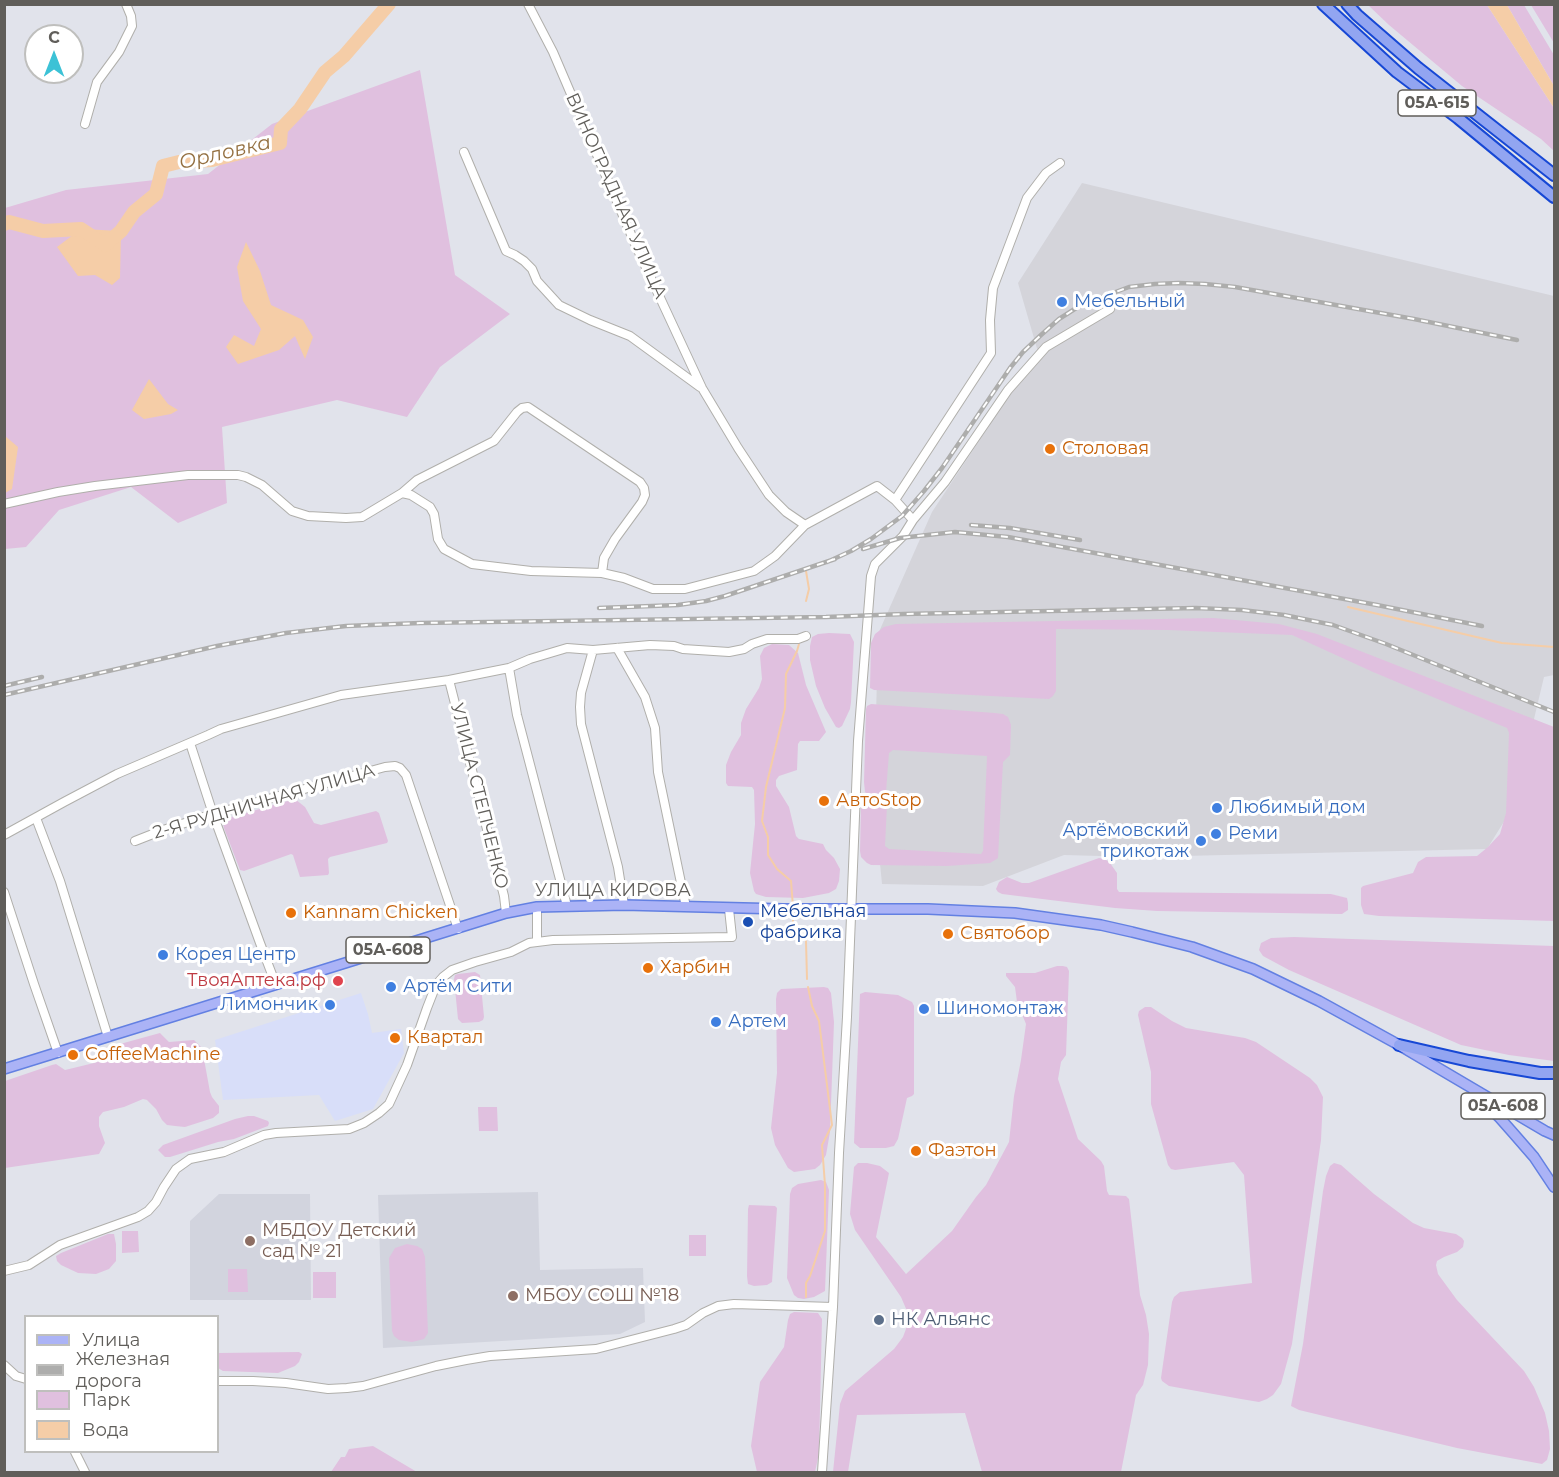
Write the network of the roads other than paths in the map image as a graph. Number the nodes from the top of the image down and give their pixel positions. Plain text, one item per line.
1 (126, 4) edge
2 (528, 4) edge
3 (1323, 4) edge
4 (1347, 4) edge
5 (85, 124) dead end
6 (464, 152) dead end
7 (1060, 163) dead end
8 (1554, 176) edge
9 (1554, 197) edge
10 (1110, 309) dead end
11 (702, 388) junction
12 (402, 493) junction
13 (896, 500) junction
14 (4, 504) edge
15 (913, 520) junction
16 (805, 525) junction
17 (602, 573) junction
18 (806, 636) dead end
19 (617, 648) junction
20 (593, 650) junction
21 (509, 668) junction
22 (449, 680) junction
23 (190, 743) junction
24 (213, 814) junction
25 (36, 818) junction
26 (4, 835) edge
27 (135, 841) dead end
28 (4, 892) edge
29 (624, 905) junction
30 (567, 906) junction
31 (537, 907) junction
32 (687, 907) junction
33 (729, 909) junction
34 (850, 909) junction
35 (506, 913) junction
36 (458, 929) junction
37 (537, 942) junction
38 (276, 985) junction
39 (108, 1037) junction
40 (1399, 1045) junction
41 (58, 1053) junction
42 (4, 1069) edge
43 (1554, 1073) edge
44 (1451, 1076) junction
45 (1554, 1135) edge
46 (1554, 1187) edge
47 (4, 1270) edge
48 (833, 1308) junction
49 (4, 1365) edge
50 (24, 1378) edge
51 (219, 1381) edge
52 (75, 1453) edge
53 (85, 1473) edge
54 (822, 1473) edge

1 - 5 street
2 - 11 street, ВИНОГРАДНАЯ УЛИЦА
3 - 9 highway, 05А-615
4 - 8 highway, 05А-615
6 - 11 street, ВИНОГРАДНАЯ УЛИЦА
7 - 13 street
10 - 15 street
11 - 16 street, ВИНОГРАДНАЯ УЛИЦА
12 - 14 street
12 - 17 street
12 - 17 street
13 - 15 street
13 - 16 street
15 - 34 street
16 - 17 street
18 - 19 street
19 - 20 street
19 - 32 street
20 - 21 street
20 - 29 street
21 - 22 street
21 - 30 street
22 - 23 street
22 - 35 street, УЛИЦА СТЕПЧЕНКО
23 - 24 street
23 - 25 street
24 - 27 street, 2-Я РУДНИЧНАЯ УЛИЦА
24 - 36 street, 2-Я РУДНИЧНАЯ УЛИЦА
24 - 38 street
25 - 26 street
25 - 39 street
28 - 41 street
29 - 30 main road, УЛИЦА КИРОВА / 05А-608
29 - 32 main road, УЛИЦА КИРОВА / 05А-608
30 - 31 main road, УЛИЦА КИРОВА / 05А-608
31 - 35 main road, УЛИЦА КИРОВА / 05А-608
31 - 37 street
32 - 33 main road, УЛИЦА КИРОВА / 05А-608
33 - 34 main road, УЛИЦА КИРОВА / 05А-608
33 - 37 street
34 - 40 main road, УЛИЦА КИРОВА / 05А-608
34 - 48 street
35 - 36 main road, УЛИЦА КИРОВА / 05А-608
36 - 38 main road, УЛИЦА КИРОВА / 05А-608
37 - 47 street
38 - 39 main road, УЛИЦА КИРОВА / 05А-608
39 - 41 main road, УЛИЦА КИРОВА / 05А-608
40 - 43 highway
40 - 44 main road, 05А-608
41 - 42 main road, УЛИЦА КИРОВА / 05А-608
44 - 45 main road, 05А-608
44 - 46 main road
48 - 51 street
48 - 54 street
49 - 50 street
52 - 53 street

